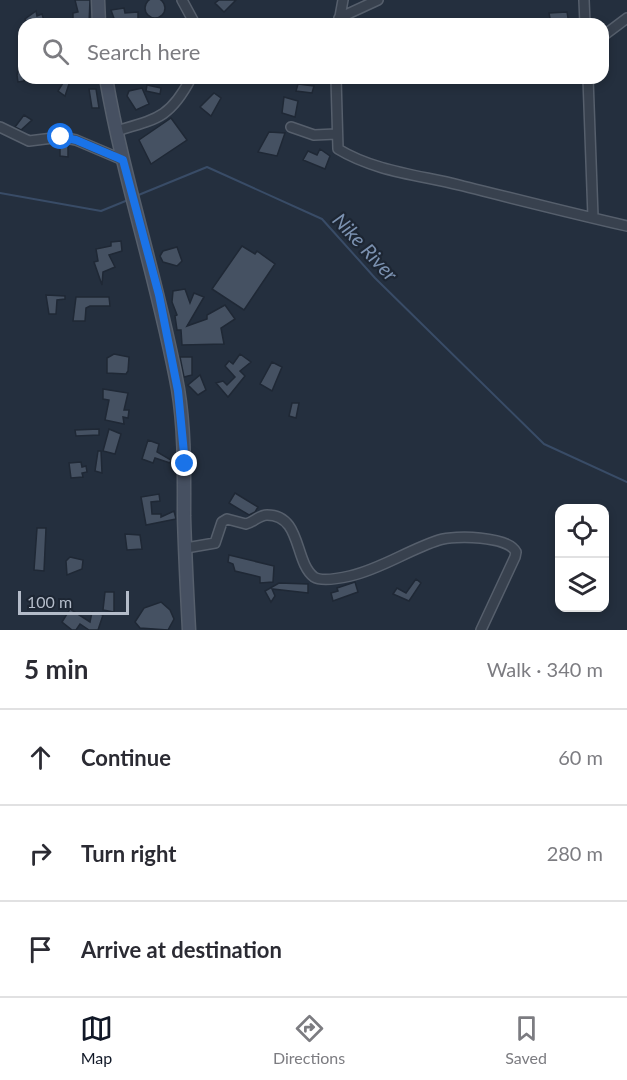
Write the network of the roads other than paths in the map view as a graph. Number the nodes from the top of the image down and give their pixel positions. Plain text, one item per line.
1 (98, 0) edge
2 (182, 0) edge
3 (343, 0) edge
4 (378, 0) edge
5 (584, 0) edge
6 (99, 18) edge
7 (192, 18) edge
8 (340, 18) edge
9 (345, 18) edge
10 (585, 18) edge
11 (627, 18) edge
12 (609, 32) edge
13 (106, 84) edge
14 (188, 84) edge
15 (337, 84) edge
16 (588, 84) edge
17 (0, 127) edge
18 (291, 128) dead end
19 (116, 131) junction
20 (336, 134) junction
21 (124, 165) junction
22 (593, 218) junction
23 (627, 226) edge
24 (186, 548) junction
25 (189, 630) edge
26 (481, 630) edge

1 - 6 street
2 - 7 street
3 - 8 street
4 - 9 street
5 - 10 street
11 - 12 street
13 - 19 street
14 - 19 street
15 - 20 street
16 - 22 street
17 - 21 street
18 - 20 street
19 - 21 street
20 - 22 street
21 - 24 street
22 - 23 street
24 - 25 street
24 - 26 street

